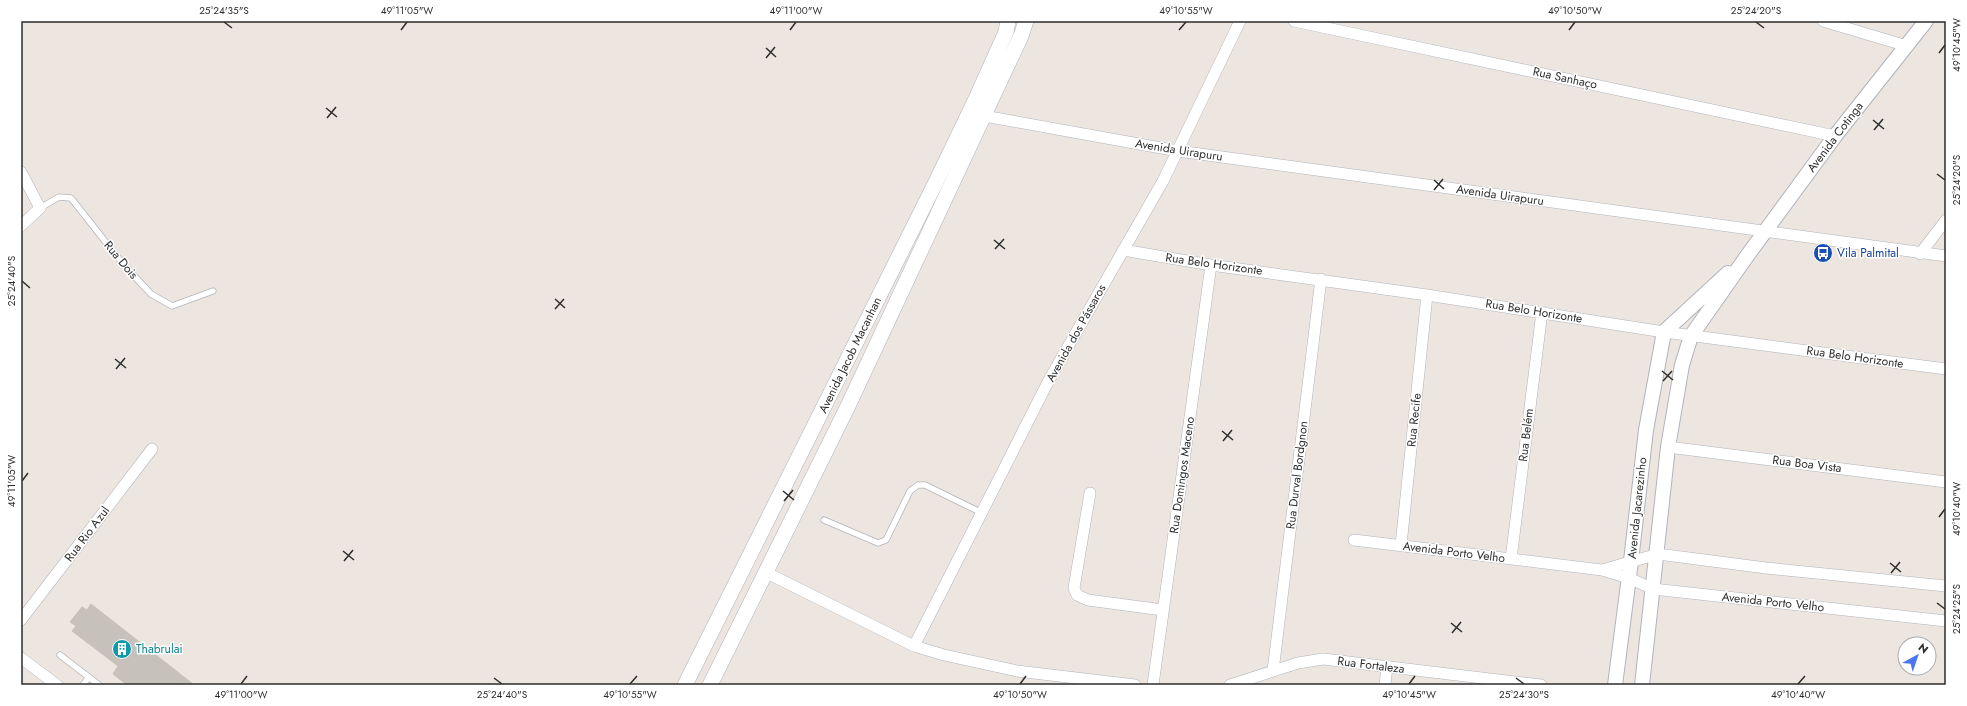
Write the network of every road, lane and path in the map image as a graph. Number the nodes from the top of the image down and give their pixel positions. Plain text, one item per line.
1 (1008, 21) edge
2 (1026, 21) edge
3 (1240, 21) edge
4 (1294, 21) edge
5 (1823, 21) edge
6 (1926, 21) edge
7 (1907, 46) junction
8 (984, 116) junction
9 (1835, 136) junction
10 (1178, 151) junction
11 (21, 172) edge
12 (40, 208) junction
13 (1946, 220) edge
14 (21, 226) edge
15 (1766, 231) junction
16 (1123, 250) junction
17 (1920, 254) junction
18 (1747, 256) junction
19 (1946, 256) edge
20 (1211, 265) junction
21 (1321, 279) junction
22 (213, 291) dead end
23 (1427, 295) junction
24 (1542, 312) junction
25 (1664, 332) junction
26 (1691, 336) junction
27 (1946, 369) edge
28 (1668, 447) junction
29 (152, 449) dead end
30 (1946, 482) edge
31 (1090, 493) dead end
32 (982, 513) junction
33 (824, 520) dead end
34 (1354, 540) dead end
35 (1401, 545) junction
36 (1658, 554) junction
37 (1511, 559) junction
38 (1631, 561) junction
39 (1602, 570) junction
40 (765, 572) junction
41 (1629, 578) junction
42 (1946, 586) edge
43 (1653, 589) junction
44 (1163, 610) junction
45 (21, 620) edge
46 (1946, 621) edge
47 (914, 646) junction
48 (60, 655) dead end
49 (21, 658) edge
50 (1387, 666) junction
51 (1274, 671) junction
52 (89, 677) junction
53 (57, 685) edge
54 (83, 685) edge
55 (99, 685) edge
56 (685, 685) edge
57 (710, 685) edge
58 (1135, 685) edge
59 (1153, 685) edge
60 (1230, 685) edge
61 (1385, 685) edge
62 (1541, 685) edge
63 (1614, 685) edge
64 (1642, 685) edge

1 - 56 main road, Avenida Jacob Macanhan
2 - 8 main road, Avenida Jacob Macanhan
3 - 10 street, Avenida dos Pássaros
4 - 9 street, Rua Sanhaço
5 - 7 street
6 - 7 street, Avenida Cotinga
7 - 9 street, Avenida Cotinga
8 - 10 street, Avenida Uirapuru
8 - 40 main road, Avenida Jacob Macanhan
9 - 15 street, Avenida Cotinga
10 - 15 street, Avenida Uirapuru
10 - 16 street, Avenida dos Pássaros
11 - 12 street
12 - 14 street
12 - 22 lane, Rua Dois
13 - 17 street
15 - 17 street, Avenida Uirapuru
15 - 18 street, Avenida Cotinga
16 - 20 street, Rua Belo Horizonte
16 - 32 street, Avenida dos Pássaros
17 - 19 street, Avenida Uirapuru
18 - 25 street, Avenida Cotinga
18 - 26 street, Avenida Cotinga
20 - 21 street, Rua Belo Horizonte
20 - 44 street, Rua Domingos Maceno
21 - 23 street, Rua Belo Horizonte
21 - 51 street, Rua Durval Bordgnon
23 - 24 street, Rua Belo Horizonte
23 - 35 street, Rua Recife
24 - 25 street, Rua Belo Horizonte
24 - 37 street, Rua Belém
25 - 26 street, Rua Belo Horizonte
25 - 38 street, Avenida Jacarezinho
26 - 27 street, Rua Belo Horizonte
26 - 28 street, Avenida Jacarezinho
28 - 30 street, Rua Boa Vista
28 - 36 street, Avenida Jacarezinho
29 - 45 street, Rua Rio Azul
31 - 44 street
32 - 33 lane
32 - 47 street, Avenida dos Pássaros
34 - 35 street, Avenida Porto Velho
35 - 37 street, Avenida Porto Velho
36 - 38 street, Avenida Porto Velho
36 - 42 street, Avenida Porto Velho
36 - 43 street, Avenida Jacarezinho
37 - 39 street, Avenida Porto Velho
38 - 39 street, Avenida Porto Velho
38 - 41 street, Avenida Jacarezinho
39 - 41 street, Avenida Porto Velho
40 - 47 street
40 - 57 main road, Avenida Jacob Macanhan
41 - 43 street, Avenida Porto Velho
41 - 63 street, Avenida Jacarezinho
43 - 46 street, Avenida Porto Velho
43 - 64 street, Avenida Jacarezinho
44 - 59 street, Rua Domingos Maceno
47 - 58 street
48 - 52 lane
49 - 53 street
50 - 51 street, Rua Fortaleza
50 - 61 street
50 - 62 street, Rua Fortaleza
51 - 60 street, Rua Fortaleza
52 - 54 lane
52 - 55 lane

